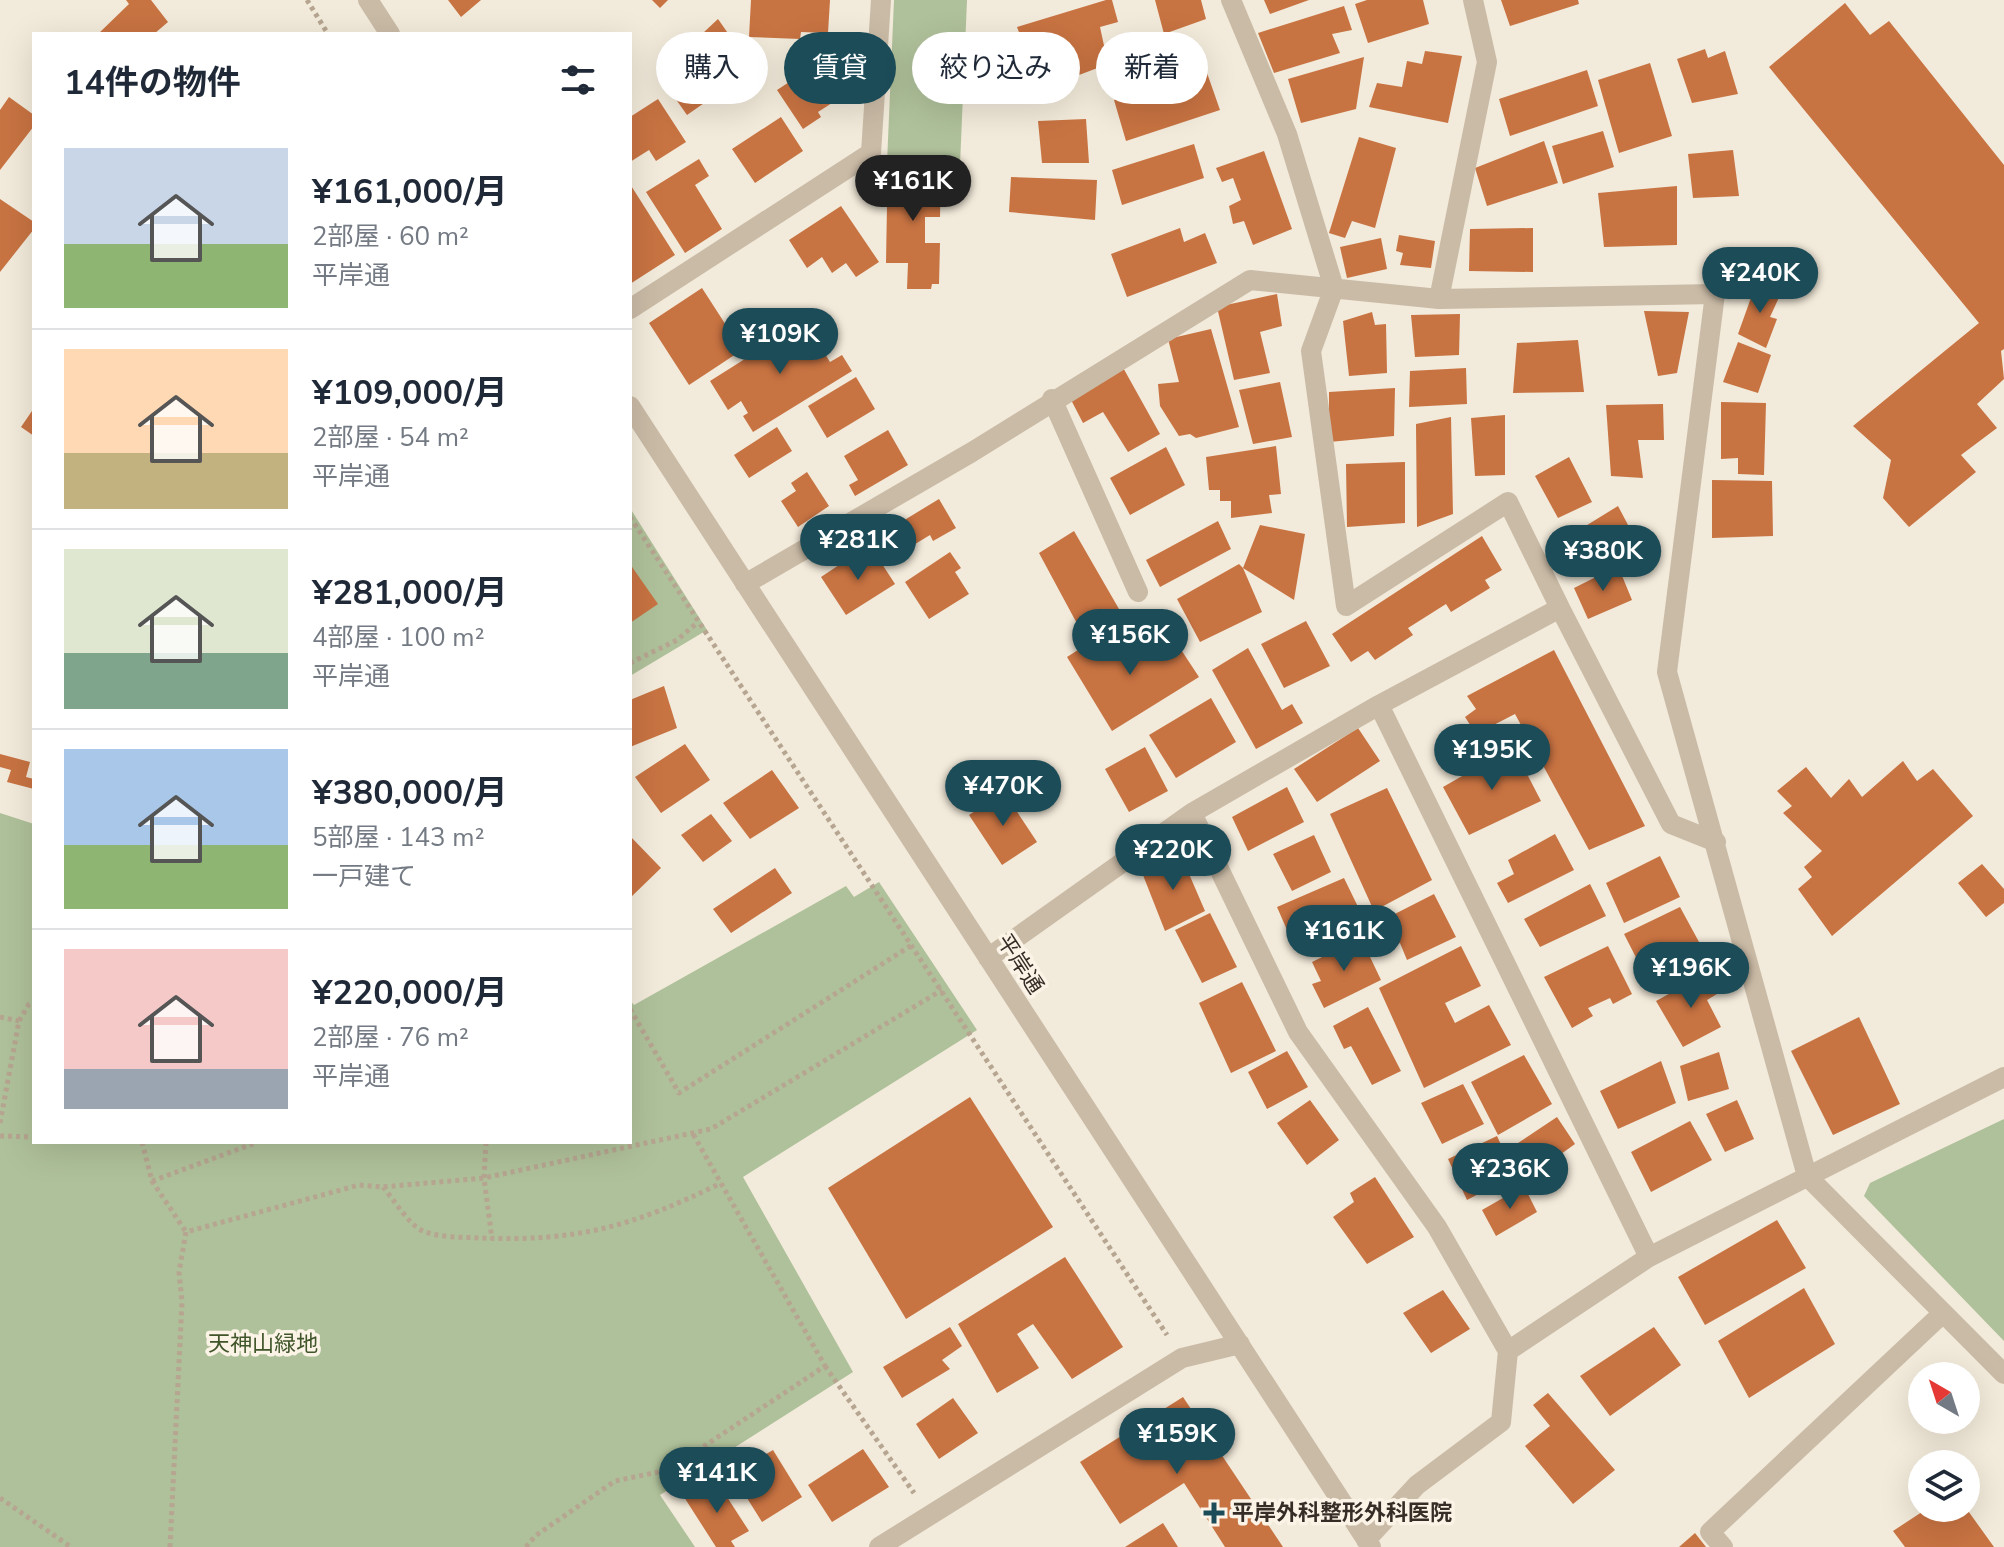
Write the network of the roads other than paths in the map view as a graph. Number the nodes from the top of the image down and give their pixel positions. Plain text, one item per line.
1 (368, 0) edge
2 (881, 0) edge
3 (1231, 0) edge
4 (1473, 0) edge
5 (389, 32) edge
6 (1334, 288) junction
7 (1439, 299) junction
8 (632, 308) edge
9 (1052, 399) junction
10 (632, 409) edge
11 (745, 584) junction
12 (1138, 592) dead end
13 (1560, 608) junction
14 (1379, 705) junction
15 (1192, 813) junction
16 (1716, 842) junction
17 (988, 958) junction
18 (2004, 1077) edge
19 (1807, 1176) junction
20 (1649, 1257) junction
21 (1943, 1313) junction
22 (1240, 1344) junction
23 (1508, 1351) junction
24 (2004, 1374) edge
25 (1368, 1544) edge
26 (879, 1547) edge
27 (1723, 1547) edge

1 - 5 street
2 - 8 street
3 - 6 street
4 - 7 street
6 - 7 street
6 - 9 street
6 - 13 street
7 - 16 street
9 - 11 street
9 - 12 street
10 - 11 street, 平岸通
11 - 17 street, 平岸通
13 - 14 street
13 - 16 street
14 - 15 street
14 - 20 street
15 - 17 street
15 - 23 street
16 - 19 street
17 - 22 street, 平岸通
18 - 19 street
19 - 20 street
19 - 21 street
20 - 23 street
21 - 24 street
21 - 27 street
22 - 25 street, 平岸通
22 - 26 street
23 - 25 street

